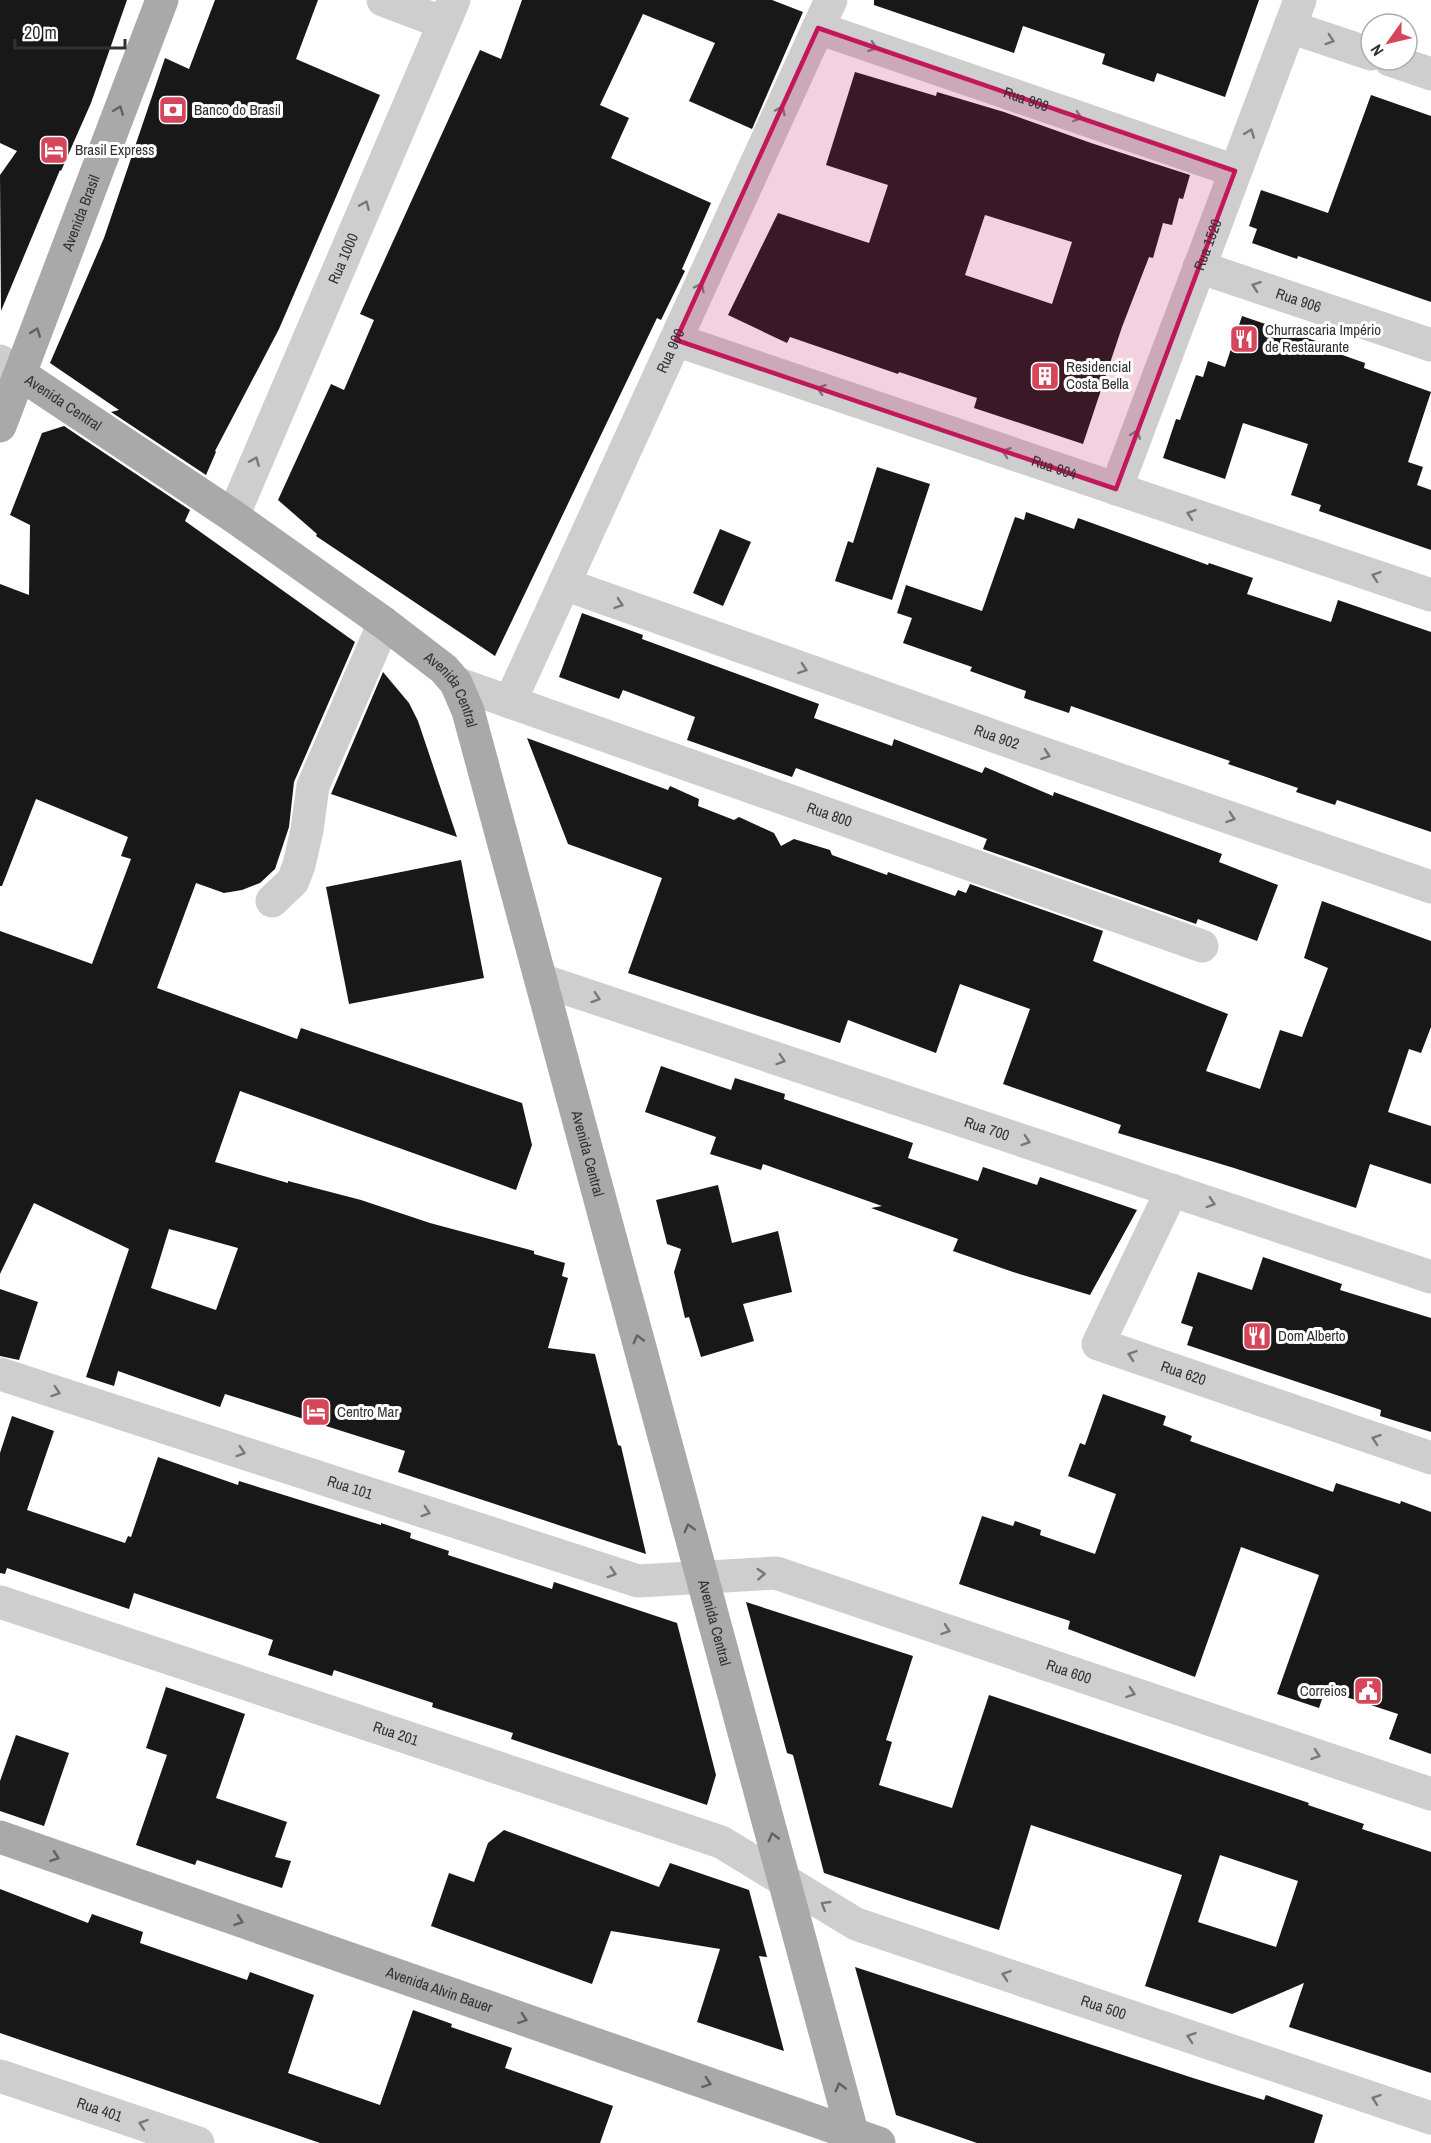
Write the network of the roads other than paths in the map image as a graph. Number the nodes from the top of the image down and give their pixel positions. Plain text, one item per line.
1 (162, 0) edge
2 (383, 0) edge
3 (449, 11) edge
4 (1295, 13) edge
5 (825, 14) edge
6 (1359, 48) edge
7 (1235, 171) junction
8 (1199, 267) junction
9 (676, 340) junction
10 (1431, 345) edge
11 (10, 368) edge
12 (0, 426) edge
13 (1116, 489) junction
14 (233, 516) junction
15 (564, 584) junction
16 (1431, 595) edge
17 (384, 623) junction
18 (456, 682) junction
19 (510, 702) junction
20 (1431, 887) edge
21 (272, 902) dead end
22 (1202, 946) dead end
23 (540, 980) junction
24 (1172, 1190) junction
25 (1431, 1276) edge
26 (0, 1374) edge
27 (1431, 1458) edge
28 (703, 1578) junction
29 (0, 1602) edge
30 (1431, 1794) edge
31 (0, 1838) edge
32 (784, 1881) junction
33 (0, 2076) edge
34 (1431, 2118) edge
35 (862, 2140) edge
36 (198, 2143) edge

11 -> 1 main road, Avenida Brasil
2 - 3 street
14 -> 3 street, Rua 1000
4 -> 6 street
7 -> 4 street, Rua 1520
5 -> 7 street, Rua 908
9 -> 5 street, Rua 900
7 - 8 street, Rua 1520
10 -> 8 street, Rua 906
13 -> 8 street, Rua 1520
13 -> 9 street, Rua 904
9 - 15 street, Rua 900
11 - 12 main road, Avenida Brasil
11 - 14 main road, Avenida Central
16 -> 13 street, Rua 904
14 - 17 main road, Avenida Central
15 - 19 street, Rua 900
15 -> 20 street, Rua 902
17 - 18 main road, Avenida Central
17 - 21 street
18 - 19 street, Rua 800
18 - 23 main road, Avenida Central
19 - 22 street, Rua 800
23 -> 24 street, Rua 700
28 -> 23 main road, Avenida Central
24 -> 25 street, Rua 700
27 -> 24 street, Rua 620
26 -> 28 street, Rua 101
28 -> 30 street, Rua 600
32 -> 28 main road, Avenida Central
29 - 32 street, Rua 201
31 -> 35 main road, Avenida Alvin Bauer
34 -> 32 street, Rua 500
35 -> 32 main road, Avenida Central
36 -> 33 street, Rua 401

